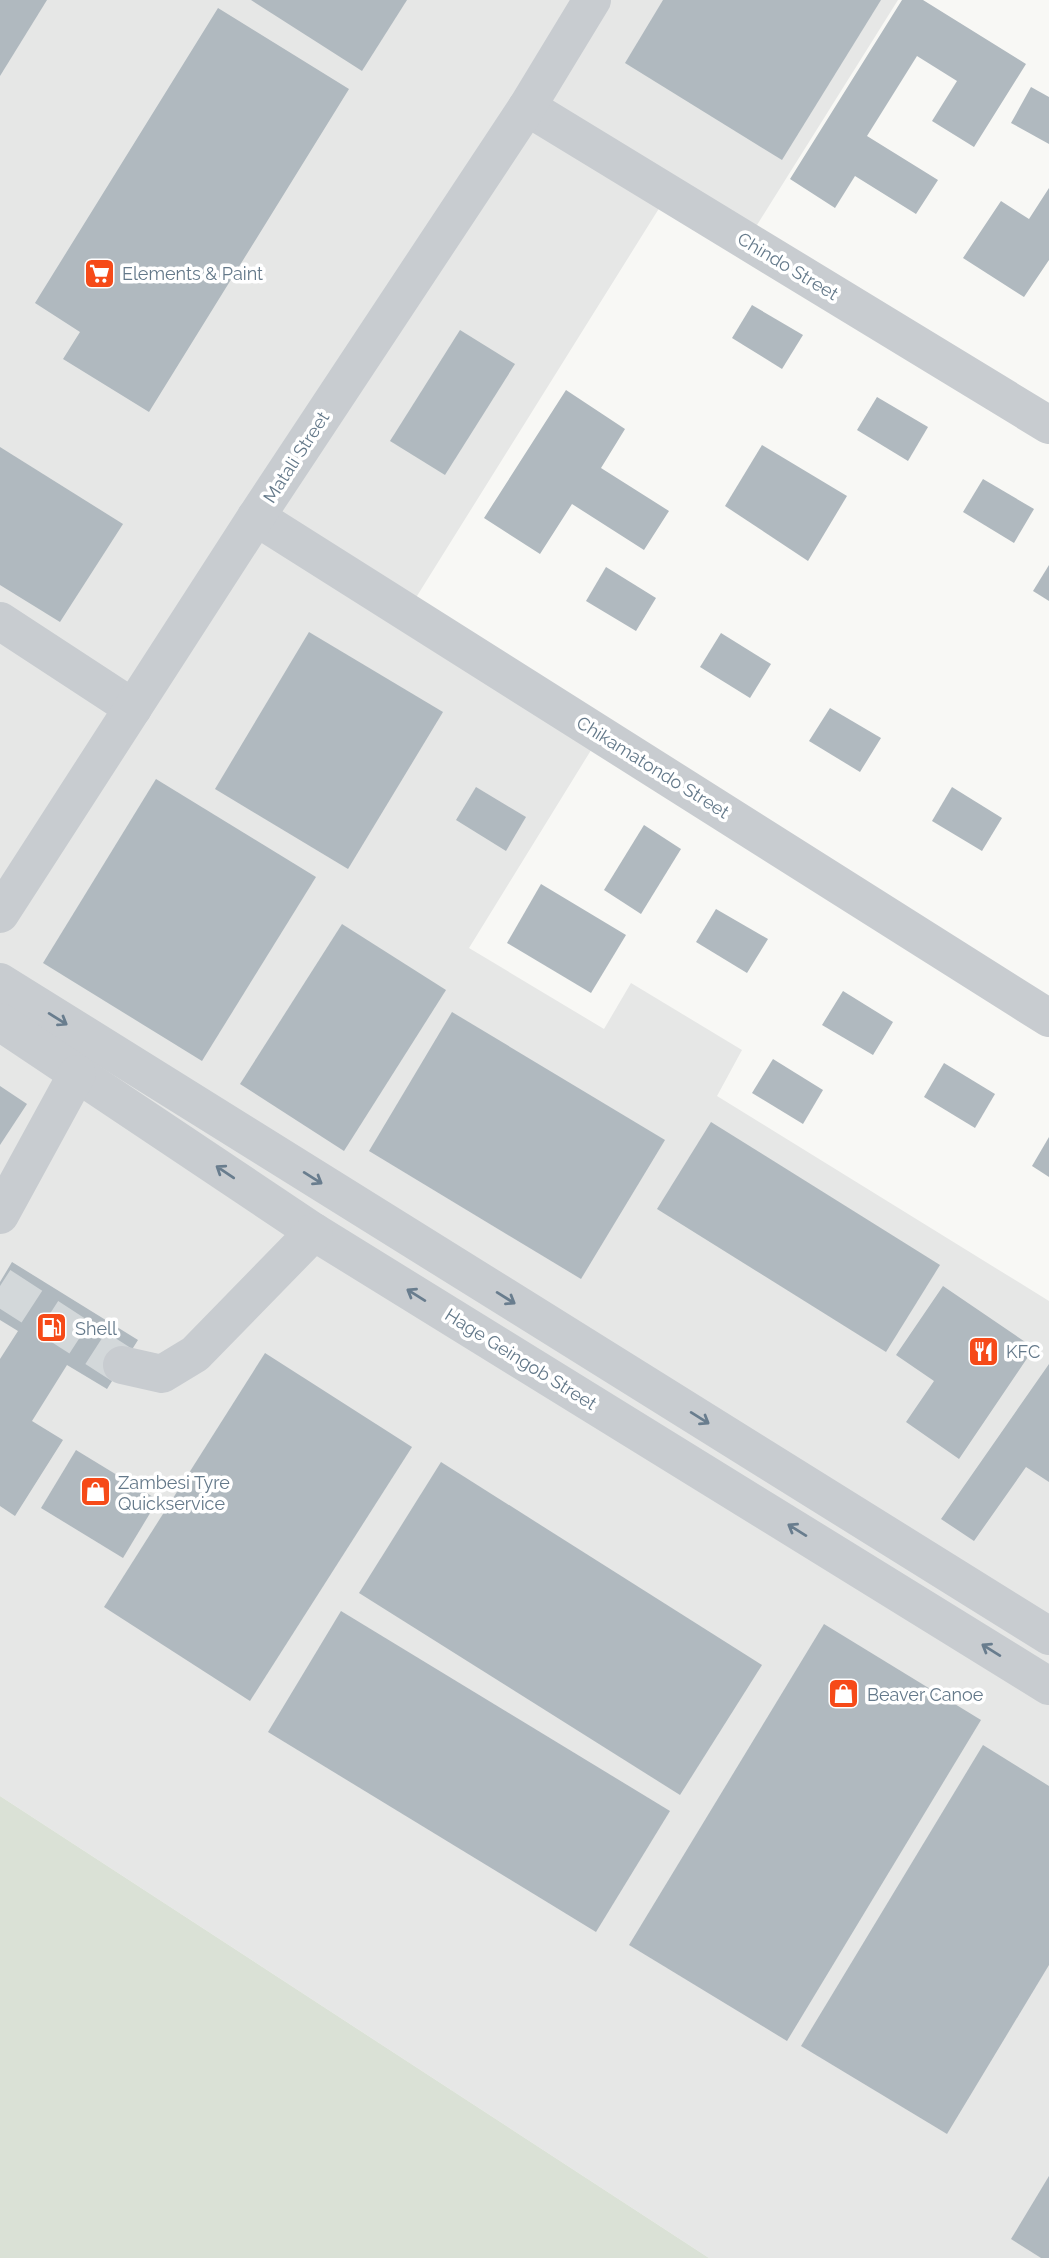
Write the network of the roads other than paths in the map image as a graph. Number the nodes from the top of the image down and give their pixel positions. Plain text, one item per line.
1 (592, 0) edge
2 (527, 107) junction
3 (1049, 425) edge
4 (256, 517) junction
5 (0, 621) edge
6 (133, 708) junction
7 (0, 914) edge
8 (0, 982) edge
9 (1049, 1018) edge
10 (0, 1023) edge
11 (77, 1074) junction
12 (0, 1215) edge
13 (314, 1231) junction
14 (122, 1365) tunnel mouth
15 (1049, 1636) edge
16 (1049, 1686) edge

1 - 2 street, Matali Street
2 - 3 street, Chindo Street
2 - 4 street, Matali Street
4 - 6 street, Matali Street
4 - 9 street, Chikamatondo Street
5 - 6 street
6 - 7 street, Matali Street
8 -> 15 street
10 - 11 street, Hage Geingob Street
11 - 12 street
13 -> 11 street, Hage Geingob Street
13 - 14 street
16 -> 13 street, Hage Geingob Street

